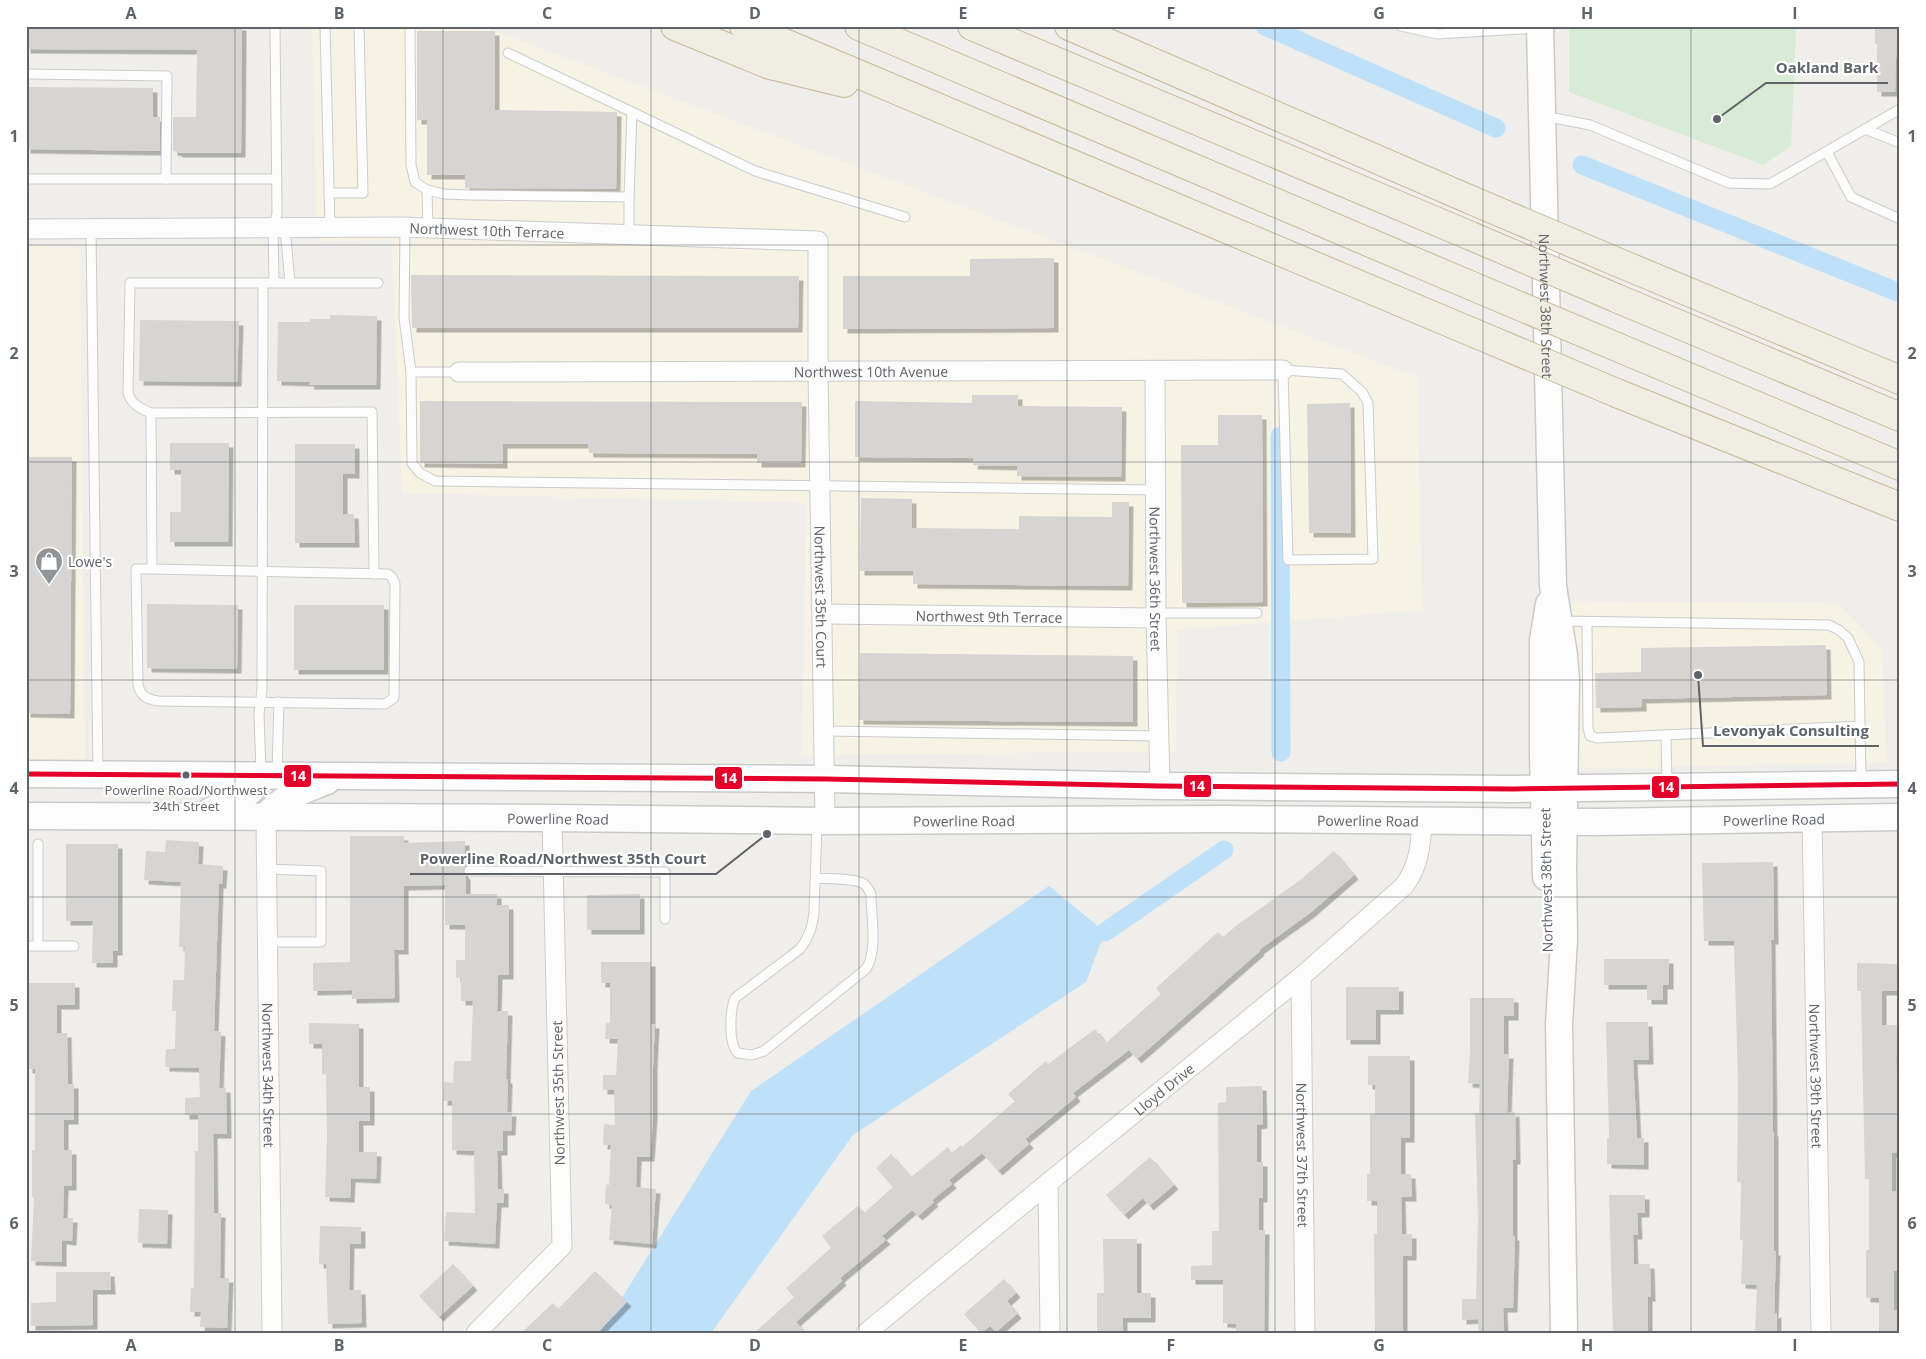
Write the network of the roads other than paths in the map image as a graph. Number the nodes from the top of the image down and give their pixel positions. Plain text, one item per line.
1 (275, 26) edge
2 (325, 26) edge
3 (360, 26) edge
4 (410, 26) edge
5 (675, 26) edge
6 (744, 26) edge
7 (842, 26) edge
8 (859, 26) edge
9 (972, 26) edge
10 (1069, 26) edge
11 (1401, 26) edge
12 (1540, 27) edge
13 (886, 38) junction
14 (508, 53) dead end
15 (26, 74) edge
16 (932, 105) junction
17 (1900, 109) edge
18 (632, 112) junction
19 (1542, 115) junction
20 (1865, 129) junction
21 (1900, 143) edge
22 (1827, 152) junction
23 (26, 179) edge
24 (166, 179) junction
25 (277, 179) junction
26 (427, 190) junction
27 (329, 193) junction
28 (629, 197) junction
29 (905, 217) dead end
30 (1900, 219) edge
31 (330, 227) junction
32 (404, 227) junction
33 (26, 228) edge
34 (91, 228) junction
35 (279, 228) junction
36 (428, 228) junction
37 (629, 235) junction
38 (274, 282) junction
39 (290, 282) junction
40 (263, 283) junction
41 (378, 283) dead end
42 (1284, 370) junction
43 (818, 371) junction
44 (1155, 371) junction
45 (412, 372) junction
46 (459, 372) joint
47 (1900, 380) edge
48 (262, 412) junction
49 (151, 413) junction
50 (1900, 417) edge
51 (1900, 466) edge
52 (821, 487) junction
53 (1156, 490) junction
54 (1900, 507) edge
55 (152, 569) junction
56 (262, 572) junction
57 (374, 574) junction
58 (1553, 586) junction
59 (1257, 613) dead end
60 (823, 614) junction
61 (1156, 616) junction
62 (1558, 621) junction
63 (1587, 622) junction
64 (260, 702) junction
65 (279, 702) junction
66 (1860, 726) junction
67 (825, 731) junction
68 (1666, 735) junction
69 (1159, 736) junction
70 (26, 774) edge
71 (98, 774) junction
72 (269, 775) junction
73 (340, 776) junction
74 (826, 779) junction
75 (1900, 784) edge
76 (1861, 785) junction
77 (1160, 786) junction
78 (1667, 788) junction
79 (1554, 789) junction
80 (26, 816) edge
81 (195, 816) junction
82 (266, 816) junction
83 (1900, 816) edge
84 (552, 818) junction
85 (1812, 818) junction
86 (1422, 820) junction
87 (821, 821) junction
88 (1554, 821) junction
89 (38, 844) dead end
90 (266, 869) junction
91 (469, 871) dead end
92 (553, 872) junction
93 (816, 878) junction
94 (665, 919) dead end
95 (267, 942) junction
96 (26, 946) edge
97 (38, 946) junction
98 (74, 946) dead end
99 (1301, 977) junction
100 (1048, 1183) junction
101 (272, 1333) edge
102 (476, 1333) edge
103 (866, 1333) edge
104 (1050, 1333) edge
105 (1305, 1333) edge
106 (1564, 1333) edge
107 (1821, 1333) edge

1 - 25 lane
2 - 27 lane
3 - 27 lane
4 - 26 lane
5 - 16 highway
6 - 16 highway
7 - 13 highway
8 - 13 highway
9 - 50 highway, bridge
10 - 47 highway, bridge
11 - 12 lane
12 - 19 main road, Northwest 38th Street
13 - 51 highway, bridge
14 - 18 lane
15 - 24 lane
16 - 54 highway, bridge
17 - 20 lane
18 - 28 lane
18 - 29 lane
19 - 22 lane
19 - 58 main road, Northwest 38th Street
20 - 21 lane
20 - 22 lane
22 - 30 lane
23 - 24 lane
24 - 25 lane
25 - 35 lane
26 - 28 lane
26 - 36 lane
27 - 31 lane
28 - 37 lane
31 - 32 street, Northwest 10th Terrace
31 - 35 street, Northwest 10th Terrace
32 - 36 street, Northwest 10th Terrace
32 - 45 lane
33 - 34 street, Northwest 10th Terrace
34 - 35 street, Northwest 10th Terrace
34 - 71 lane
35 - 38 lane
35 - 39 lane
36 - 37 street, Northwest 10th Terrace
37 - 43 street, Northwest 10th Terrace
38 - 39 lane
38 - 40 lane
39 - 41 lane
40 - 48 lane
40 - 49 lane
42 - 42 lane
42 - 44 street, Northwest 10th Avenue
43 - 44 street, Northwest 10th Avenue
43 - 46 street, Northwest 10th Avenue
43 - 52 street, Northwest 35th Court
44 - 53 street, Northwest 36th Street
45 - 46 lane
45 - 52 lane
48 - 49 lane
48 - 56 lane
48 - 57 lane
49 - 55 lane
52 - 53 lane
52 - 60 street, Northwest 35th Court
53 - 61 street, Northwest 36th Street
55 - 56 lane
55 - 64 lane
56 - 57 lane
56 - 64 lane
57 - 65 lane
58 - 62 main road, Northwest 38th Street
58 - 79 main road, Northwest 38th Street
59 - 61 lane
60 - 61 street, Northwest 9th Terrace
60 - 67 street, Northwest 35th Court
61 - 69 street, Northwest 36th Street
62 - 63 lane
62 - 79 main road, Northwest 38th Street
63 - 66 lane
63 - 68 lane
64 - 65 lane
64 - 72 lane
65 - 72 lane
66 - 68 lane
66 - 76 lane
67 - 69 lane
67 - 74 street, Northwest 35th Court
68 - 78 lane
69 - 77 street, Northwest 36th Street
70 - 71 main road
71 - 72 main road
72 - 73 main road
72 - 81 main road
73 - 74 main road
73 - 82 main road
74 - 77 main road
74 - 87 street, Northwest 35th Court
75 - 76 main road
76 - 78 main road
77 - 79 main road
78 - 79 main road
79 - 88 main road, Northwest 38th Street
80 - 81 main road, Powerline Road
81 - 82 main road, Powerline Road
82 - 84 main road, Powerline Road
82 - 90 street, Northwest 34th Street
83 - 85 main road, Powerline Road
84 - 87 main road, Powerline Road
84 - 92 street, Northwest 35th Street
85 - 88 main road, Powerline Road
85 - 107 street, Northwest 39th Street
86 - 87 main road, Powerline Road
86 - 88 main road, Powerline Road
86 - 99 street, Lloyd Drive
87 - 93 lane
88 - 106 main road, Northwest 38th Street
89 - 97 lane
90 - 95 street, Northwest 34th Street
90 - 95 lane
91 - 92 lane
92 - 94 lane
92 - 102 street, Northwest 35th Street
93 - 93 lane
95 - 101 street, Northwest 34th Street
96 - 97 lane
97 - 98 lane
99 - 100 street, Lloyd Drive
99 - 105 street, Northwest 37th Street
100 - 103 street, Lloyd Drive
100 - 104 street

